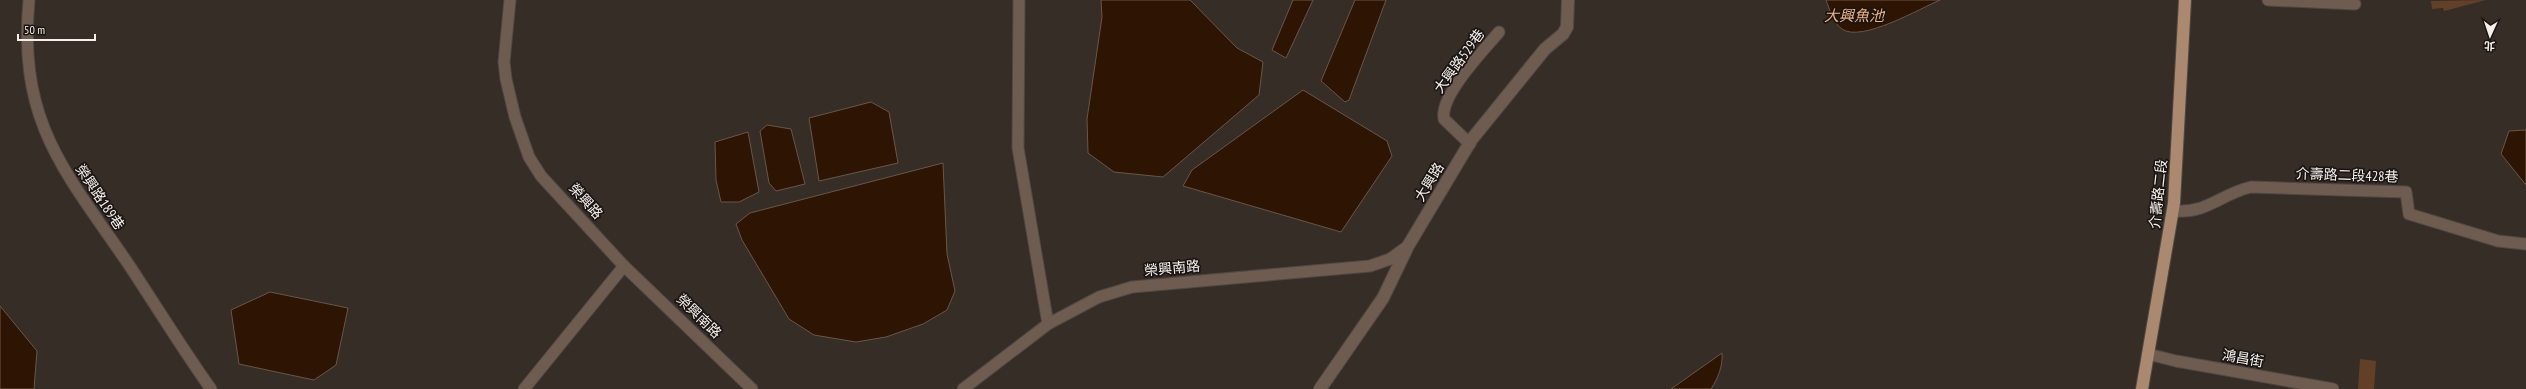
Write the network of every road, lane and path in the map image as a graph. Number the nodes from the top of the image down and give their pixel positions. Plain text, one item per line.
1 (29, 0) edge
2 (510, 0) edge
3 (1019, 0) edge
4 (1568, 0) edge
5 (2185, 0) edge
6 (2268, 0) edge
7 (2355, 4) dead end
8 (1499, 32) dead end
9 (1470, 144) junction
10 (2173, 211) junction
11 (2526, 244) edge
12 (1408, 246) junction
13 (624, 266) junction
14 (1048, 324) junction
15 (2148, 354) junction
16 (211, 389) edge
17 (524, 389) edge
18 (752, 389) edge
19 (963, 389) edge
20 (1320, 389) edge
21 (2142, 389) edge
22 (2333, 389) edge

1 - 16 street, 榮興路189巷
2 - 13 street, 榮興路
3 - 14 street
4 - 9 street, 大興路
5 - 10 main road, 介壽路二段
6 - 7 street
8 - 9 street, 大興路529巷
9 - 12 street, 大興路
10 - 11 street, 介壽路二段428巷
10 - 15 main road, 介壽路二段
12 - 14 street, 榮興南路
12 - 20 street, 大興路
13 - 17 street
13 - 18 street, 榮興南路
14 - 19 street, 榮興南路
15 - 21 main road, 介壽路二段
15 - 22 street, 鴻昌街

